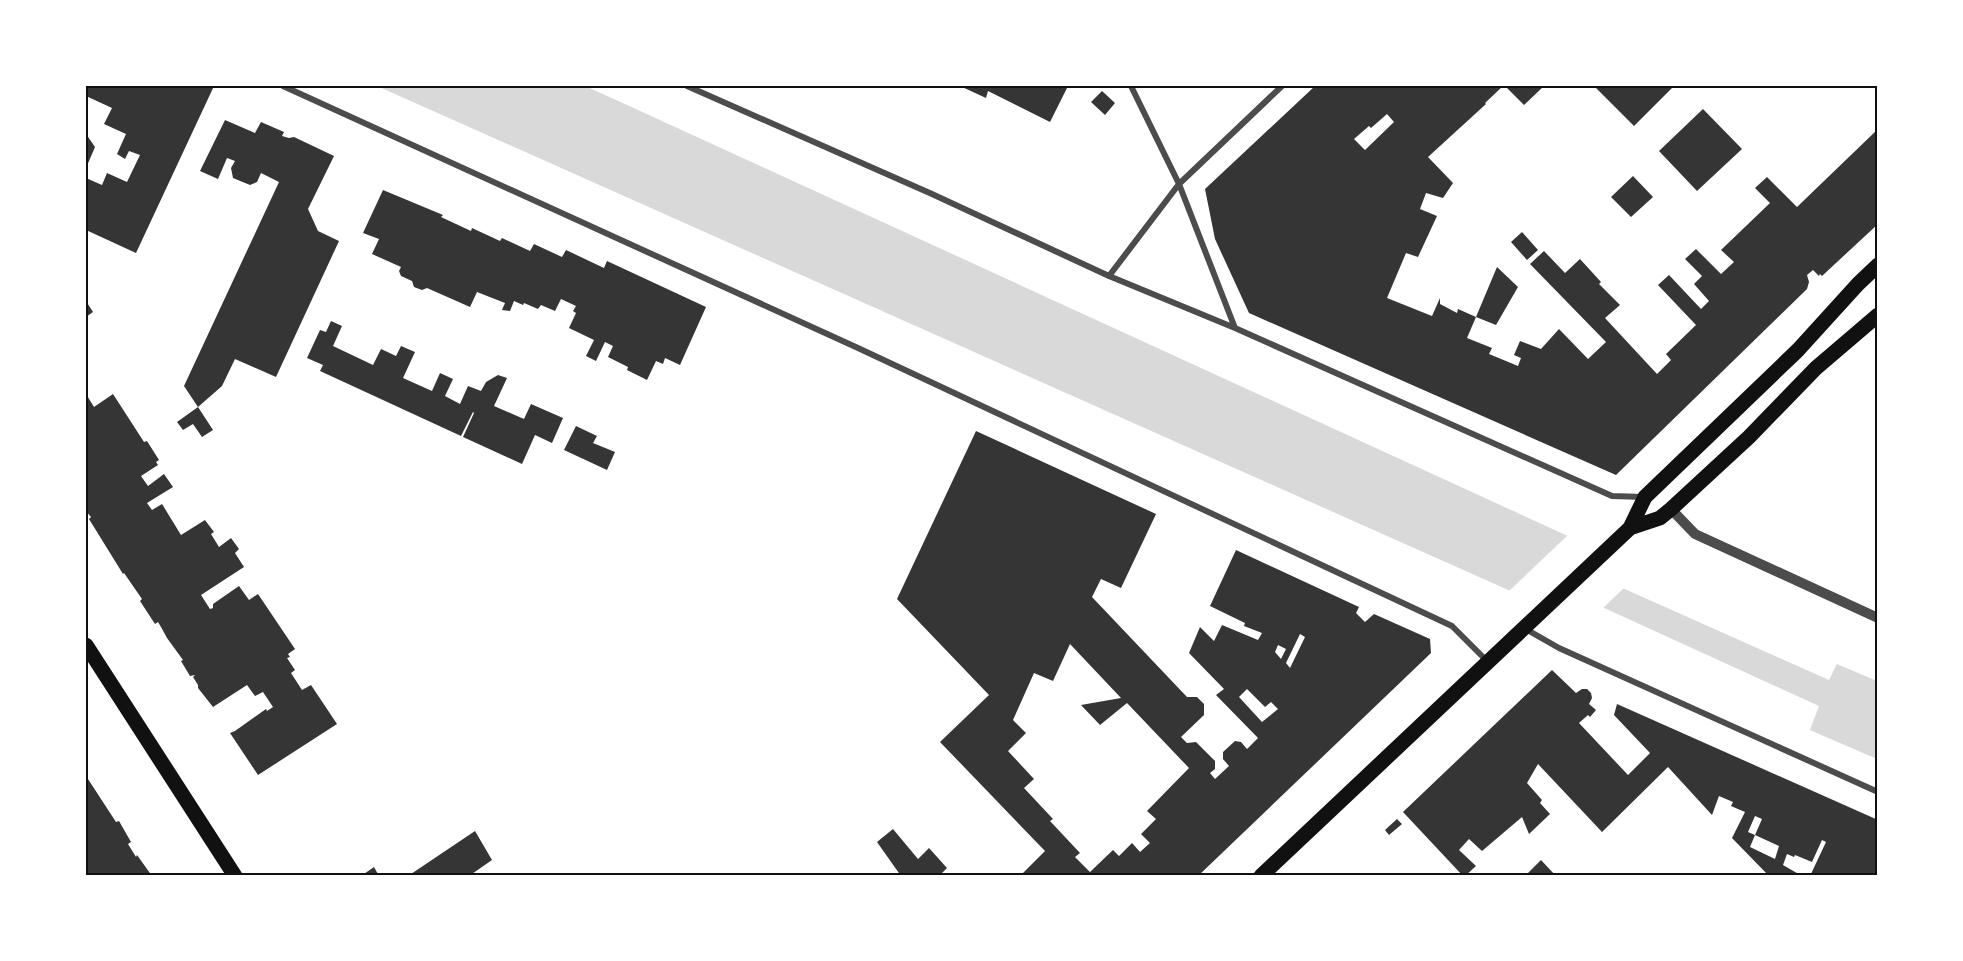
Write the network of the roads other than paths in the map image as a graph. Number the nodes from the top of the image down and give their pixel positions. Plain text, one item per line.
1 (283, 86) edge
2 (687, 86) edge
3 (1131, 86) edge
4 (1282, 86) edge
5 (1179, 184) junction
6 (1878, 265) edge
7 (1109, 276) junction
8 (1878, 315) edge
9 (1234, 328) junction
10 (1644, 497) junction
11 (1671, 509) junction
12 (1630, 528) junction
13 (1878, 618) edge
14 (1527, 625) junction
15 (86, 645) edge
16 (1487, 662) junction
17 (1878, 792) edge
18 (235, 876) edge
19 (1261, 876) edge

1 - 16 street
2 - 7 street
3 - 5 street
4 - 5 street
5 - 7 street
5 - 9 street
6 - 10 main road
7 - 9 street
8 - 11 main road
9 - 10 street
10 - 12 main road
11 - 12 main road
11 - 13 street
12 - 14 main road
14 - 16 main road
14 - 17 street
15 - 18 main road
16 - 19 main road

